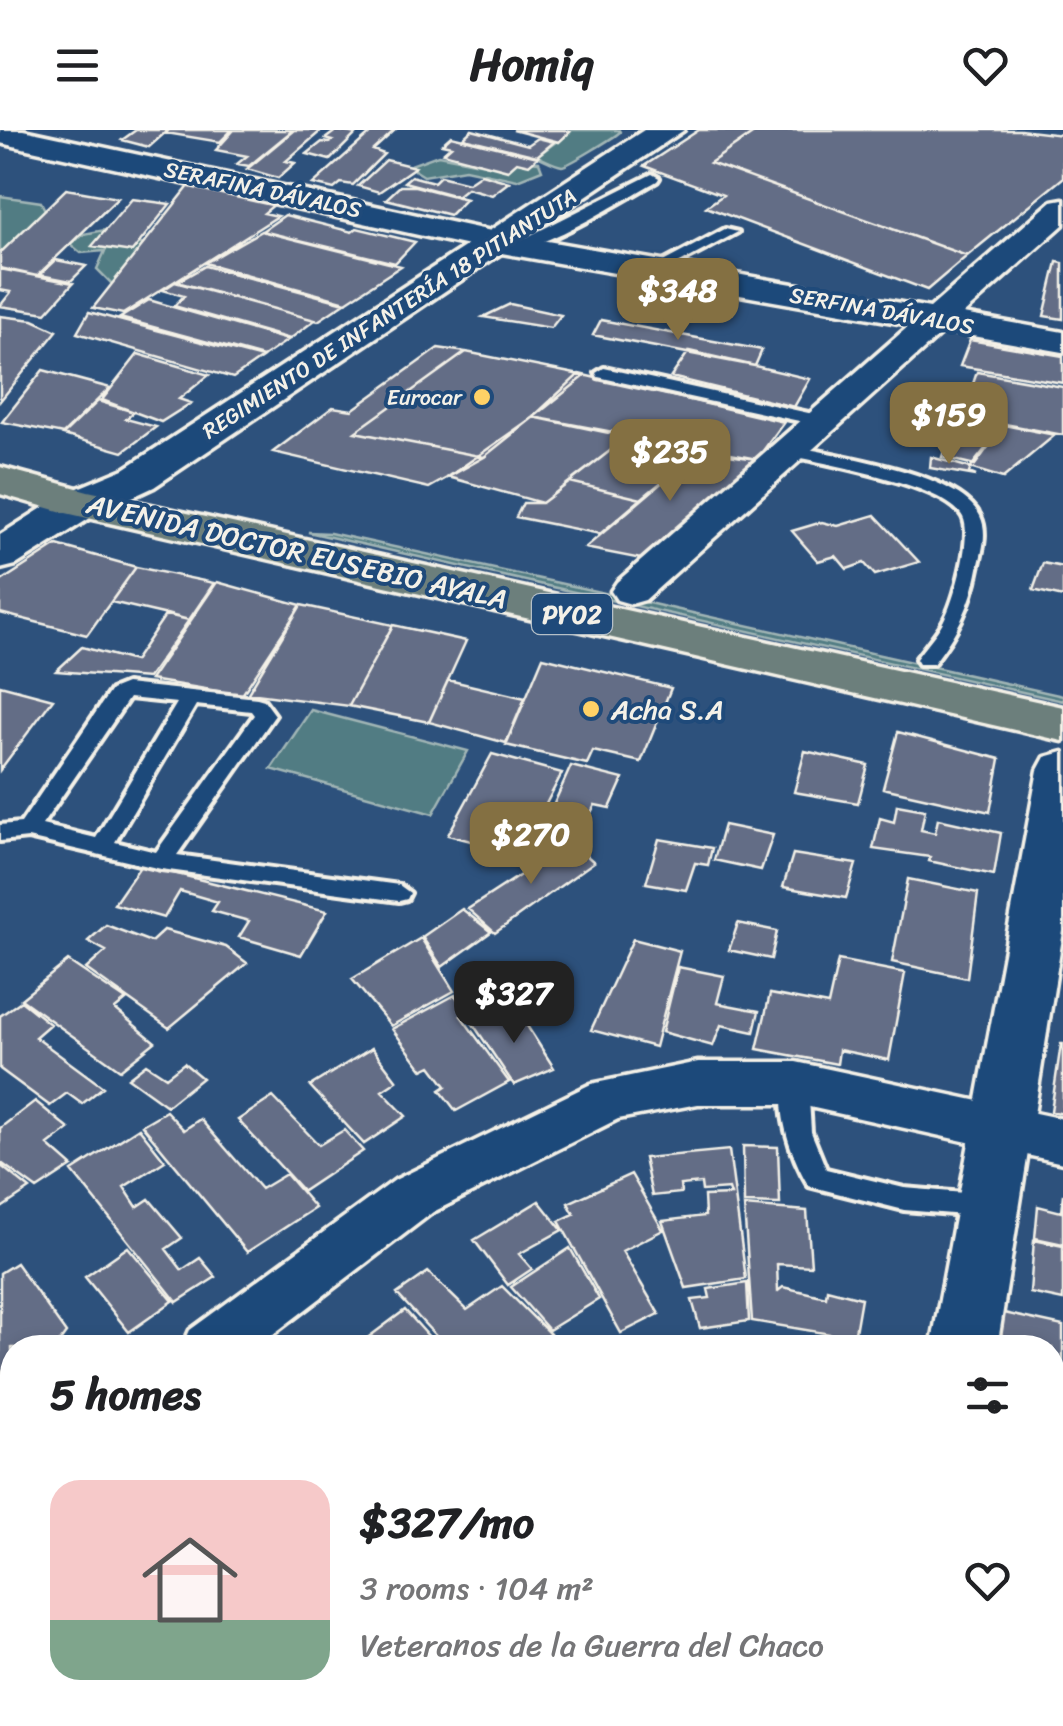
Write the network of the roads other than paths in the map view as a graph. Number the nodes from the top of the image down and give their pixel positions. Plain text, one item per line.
1 (624, 130) edge
2 (667, 130) edge
3 (0, 134) edge
4 (66, 137) edge
5 (652, 178) dead end
6 (1063, 208) edge
7 (730, 232) dead end
8 (493, 240) junction
9 (656, 270) junction
10 (936, 320) junction
11 (1063, 342) edge
12 (604, 373) dead end
13 (822, 421) junction
14 (0, 448) edge
15 (790, 450) junction
16 (0, 480) edge
17 (94, 486) junction
18 (0, 523) edge
19 (0, 555) edge
20 (631, 591) junction
21 (926, 659) junction
22 (1063, 691) edge
23 (190, 697) junction
24 (1063, 724) edge
25 (1063, 770) edge
26 (28, 830) junction
27 (0, 833) edge
28 (100, 848) junction
29 (161, 861) junction
30 (399, 893) dead end
31 (796, 1082) junction
32 (1000, 1126) junction
33 (1063, 1141) edge
34 (988, 1206) junction
35 (227, 1335) edge
36 (966, 1335) edge

1 - 8 main road, REGIMIENTO DE INFANTERÍA 18 PITIANTUTA
2 - 8 main road, REGIMIENTO DE INFANTERÍA 18 PITIANTUTA
3 - 4 street, SERAFINA DÁVALOS
4 - 8 street, SERAFINA DÁVALOS
5 - 8 lane
6 - 10 street
7 - 9 lane
8 - 9 street, SERFINA DÁVALOS
8 - 17 main road, REGIMIENTO DE INFANTERÍA 18 PITIANTUTA
9 - 10 street, SERFINA DÁVALOS
10 - 11 street, SERFINA DÁVALOS
10 - 13 street
12 - 13 lane
13 - 15 street
14 - 17 highway, AVENIDA DOCTOR EUSEBIO AYALA / PY02
15 - 20 street
15 - 21 lane
16 - 17 highway, AVENIDA DOCTOR EUSEBIO AYALA / PY02
17 - 18 main road
17 - 19 main road
17 - 20 highway, AVENIDA DOCTOR EUSEBIO AYALA / PY02
17 - 24 highway, AVENIDA DOCTOR EUSEBIO AYALA / PY02
20 - 21 highway, AVENIDA DOCTOR EUSEBIO AYALA / PY02
21 - 22 highway, AVENIDA DOCTOR EUSEBIO AYALA / PY02
23 - 26 lane
23 - 28 lane
23 - 29 lane
25 - 32 main road
26 - 27 lane
26 - 28 lane
28 - 29 lane
29 - 30 lane
31 - 32 street
31 - 34 lane
31 - 35 street
32 - 33 street
32 - 34 main road
34 - 36 main road

